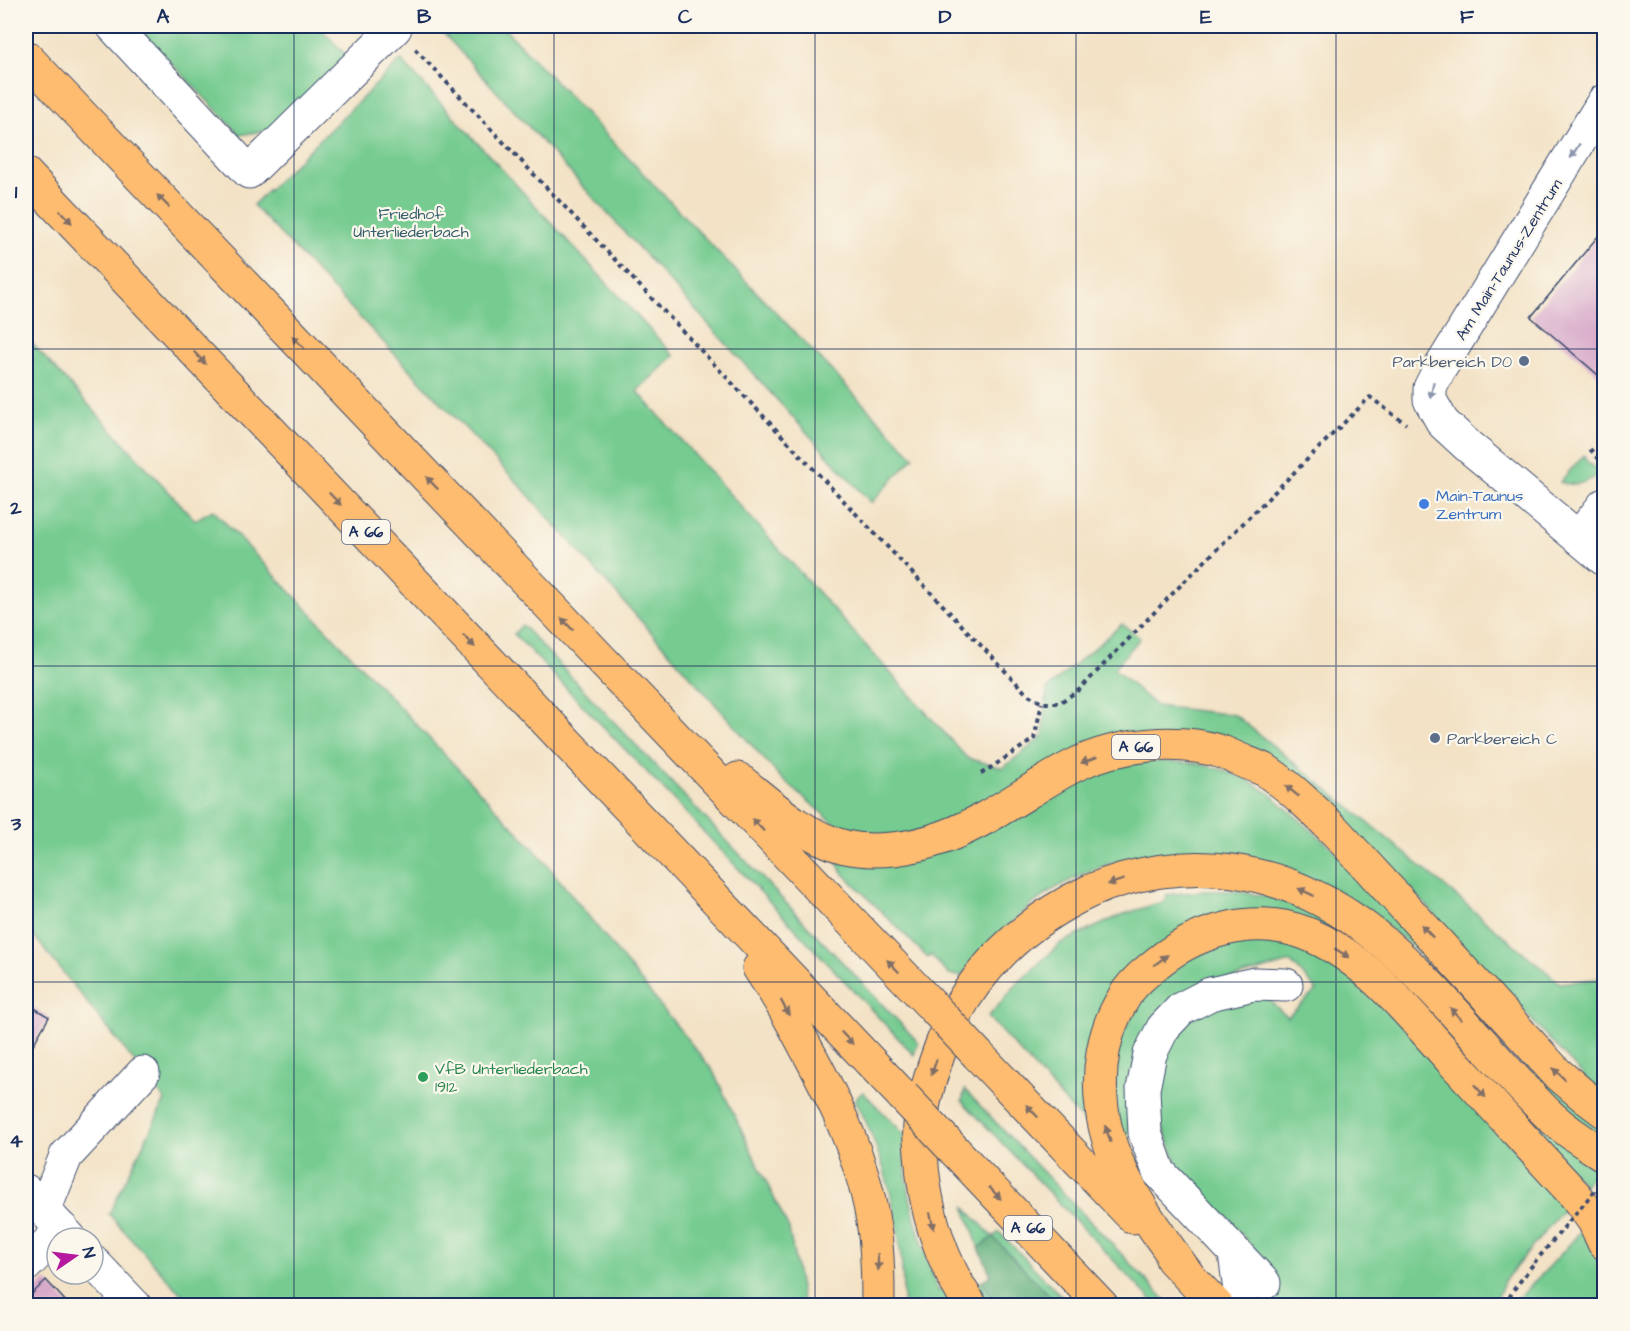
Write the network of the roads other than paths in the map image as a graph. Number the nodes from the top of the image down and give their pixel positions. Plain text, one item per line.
1 (113, 26) edge
2 (395, 28) road end
3 (26, 57) edge
4 (1605, 101) edge
5 (26, 174) edge
6 (1605, 560) edge
7 (607, 667) junction
8 (706, 889) junction
9 (1286, 985) dead end
10 (143, 1073) dead end
11 (1605, 1111) edge
12 (1605, 1155) edge
13 (1119, 1168) junction
14 (1159, 1172) junction
15 (50, 1217) edge
16 (1605, 1243) edge
17 (26, 1265) edge
18 (105, 1274) edge
19 (1188, 1275) junction
20 (1253, 1294) edge
21 (135, 1305) edge
22 (878, 1305) edge
23 (971, 1305) edge
24 (1102, 1305) edge
25 (1217, 1305) edge

1 - 2 street
7 -> 3 highway, A 66
4 -> 6 street, Am Main-Taunus-Zentrum
5 -> 8 highway, A 66
11 -> 7 highway, A 66
19 -> 7 highway, A 66, bridge
8 -> 22 highway
8 -> 24 highway, A 66, bridge
9 - 14 street
10 - 15 street
12 -> 23 highway
13 - 14 street
13 -> 16 highway
13 - 19 highway
14 - 20 street
15 - 17 street
18 - 21 street
19 - 25 highway, A 66

